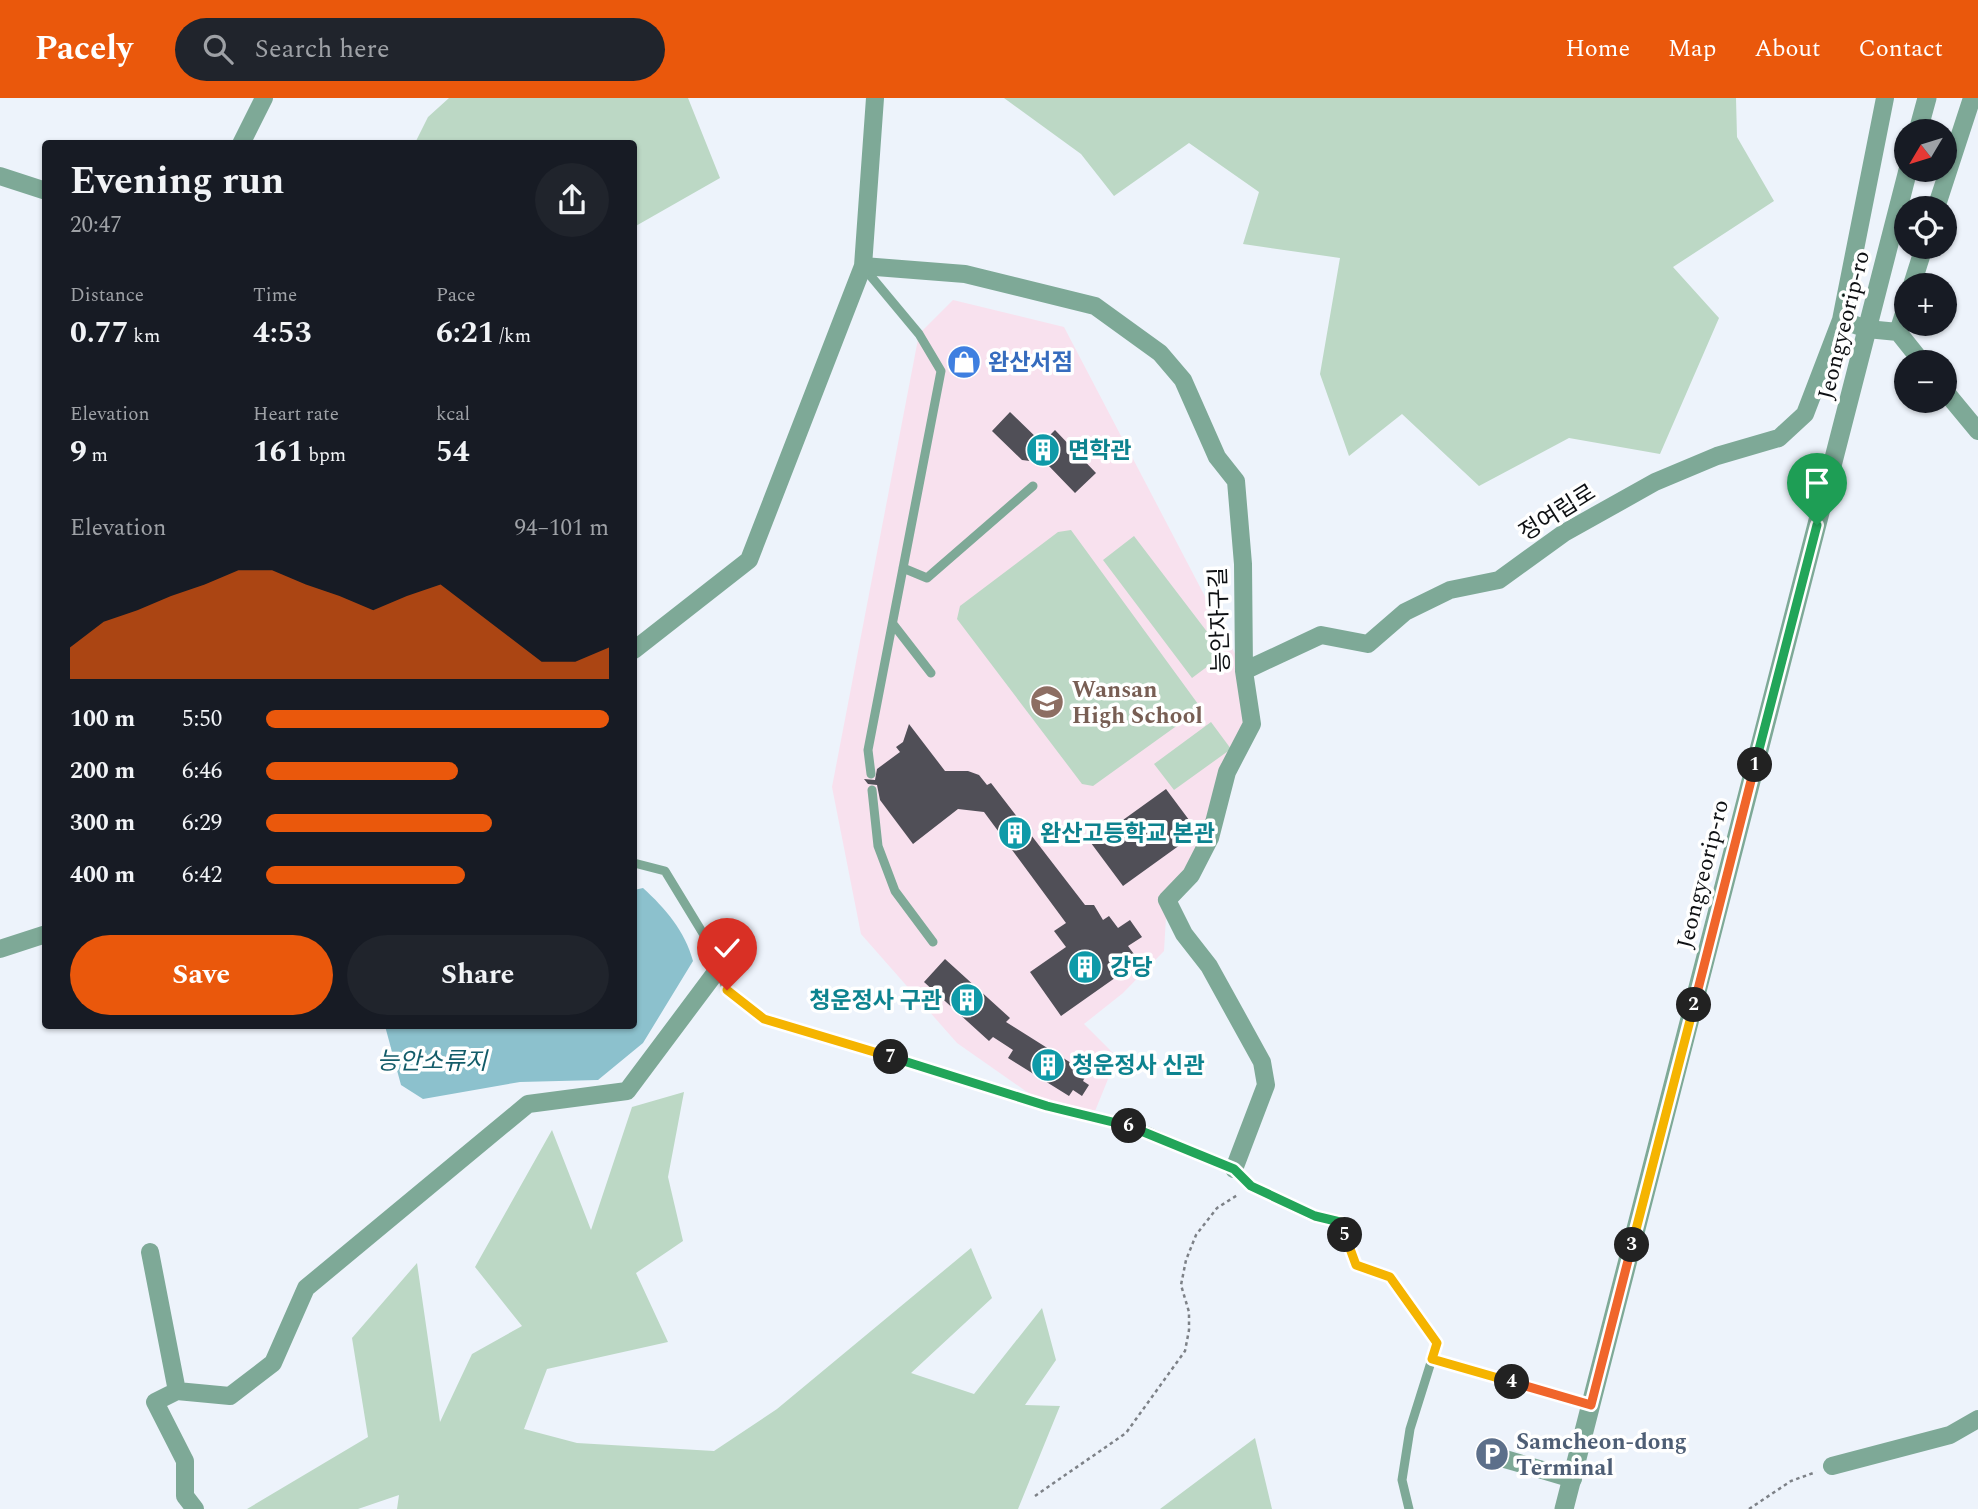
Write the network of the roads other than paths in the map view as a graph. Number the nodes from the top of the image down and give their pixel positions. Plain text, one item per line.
1 (264, 98) edge
2 (875, 98) edge
3 (1885, 98) edge
4 (1927, 98) edge
5 (1972, 98) edge
6 (1921, 119) edge
7 (243, 140) edge
8 (0, 176) edge
9 (1905, 182) edge
10 (42, 190) edge
11 (1940, 196) edge
12 (863, 266) junction
13 (1841, 320) junction
14 (1867, 329) junction
15 (1894, 332) edge
16 (1901, 336) edge
17 (1912, 350) edge
18 (1957, 406) edge
19 (1978, 431) edge
20 (1033, 486) dead end
21 (903, 568) junction
22 (893, 624) junction
23 (637, 648) edge
24 (1244, 671) junction
25 (931, 673) dead end
26 (871, 774) dead end
27 (872, 790) dead end
28 (637, 864) edge
29 (42, 935) edge
30 (933, 942) dead end
31 (0, 949) edge
32 (719, 968) junction
33 (1234, 1169) junction
34 (150, 1252) dead end
35 (177, 1391) junction
36 (1978, 1419) edge
37 (1499, 1457) dead end
38 (1832, 1466) road end
39 (1573, 1479) junction
40 (195, 1509) edge
41 (1409, 1509) edge
42 (1564, 1509) edge

1 - 7 street
2 - 12 street
3 - 13 street, 정여립로
4 - 6 street
5 - 11 street
8 - 10 street
9 - 14 street, Jeongyeorip-ro
12 - 21 lane
12 - 23 street
12 - 24 street, 능안자구길
13 - 14 street
13 - 24 street, 정여립로
14 - 15 street
14 - 39 street, Jeongyeorip-ro
16 - 17 street
18 - 19 street
20 - 21 lane
21 - 22 lane
22 - 25 lane
22 - 26 lane
24 - 33 street, 능안자구길
27 - 30 lane
28 - 32 lane
29 - 31 street
32 - 33 lane
32 - 35 street
33 - 41 lane
34 - 35 street
35 - 40 street
36 - 38 street
37 - 39 street
39 - 42 street, Jeongyeorip-ro

